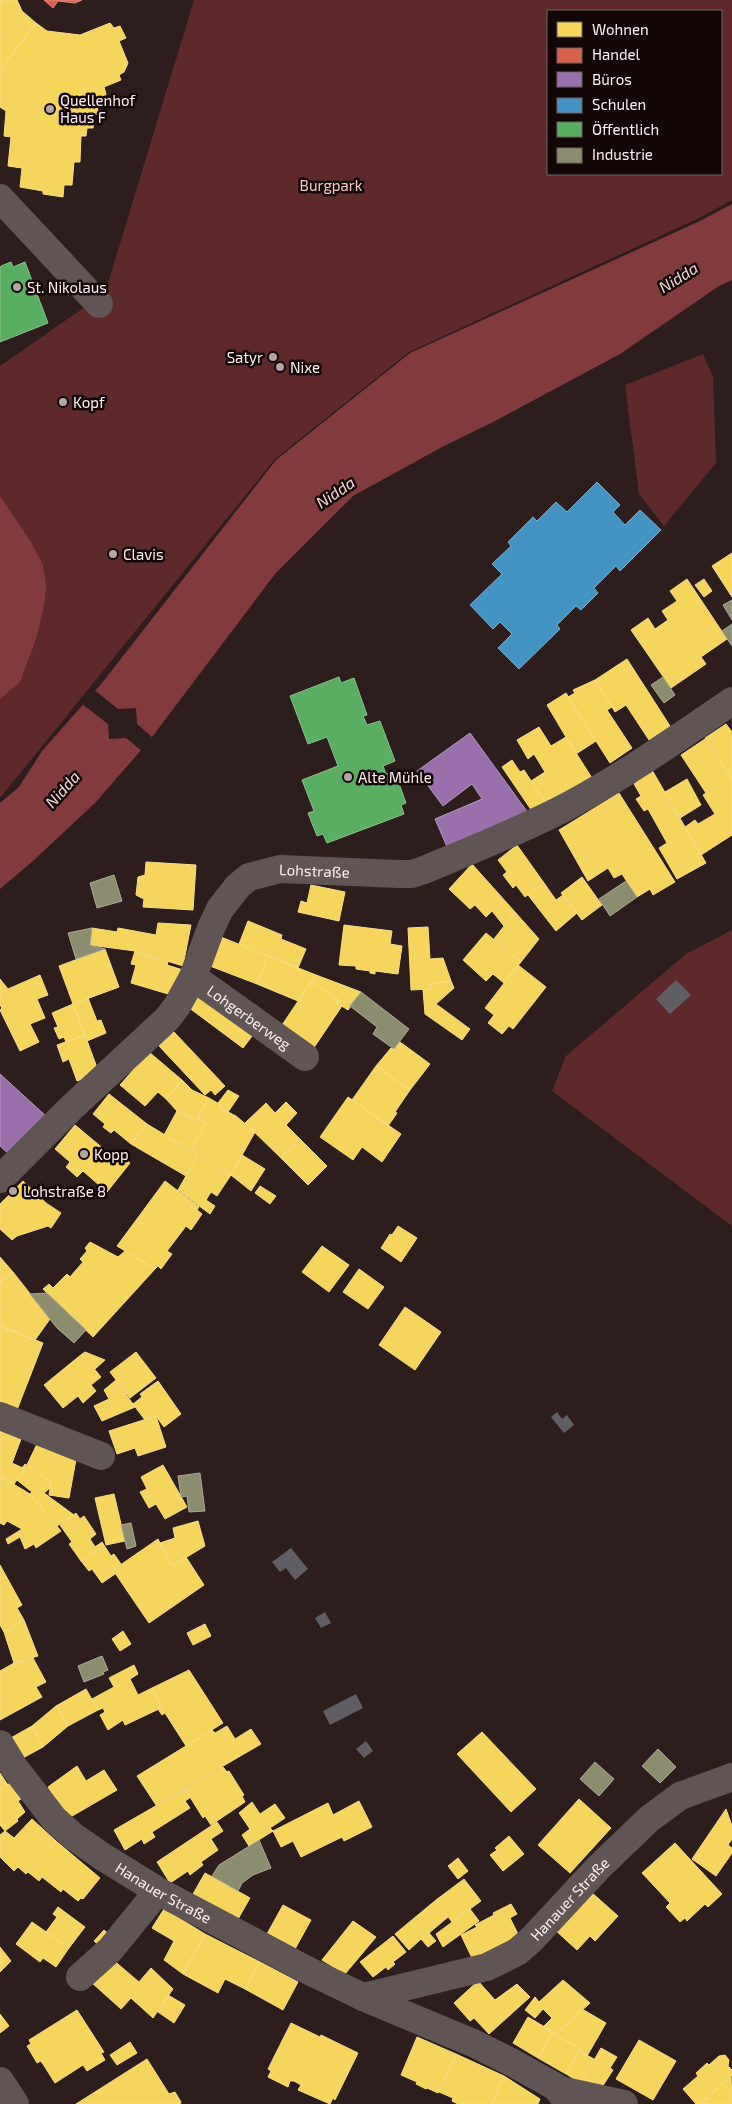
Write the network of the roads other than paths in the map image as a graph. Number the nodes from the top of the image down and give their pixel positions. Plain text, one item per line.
1 (0, 198) edge
2 (99, 304) dead end
3 (732, 701) edge
4 (193, 977) junction
5 (305, 1057) dead end
6 (0, 1179) edge
7 (0, 1416) edge
8 (101, 1456) dead end
9 (0, 1744) edge
10 (732, 1777) edge
11 (158, 1890) junction
12 (80, 1977) dead end
13 (363, 1996) junction
14 (0, 2081) edge
15 (564, 2097) edge
16 (15, 2104) edge
17 (624, 2104) edge

1 - 2 street
3 - 4 street, Lohstraße
4 - 5 street, Lohgerberweg
4 - 6 street, Lohstraße
7 - 8 street
9 - 11 street, Hanauer Straße
10 - 13 street, Hanauer Straße
11 - 12 street
11 - 13 street, Hanauer Straße
13 - 15 street, Hanauer Straße
14 - 16 street
15 - 17 street, Hanauer Straße

